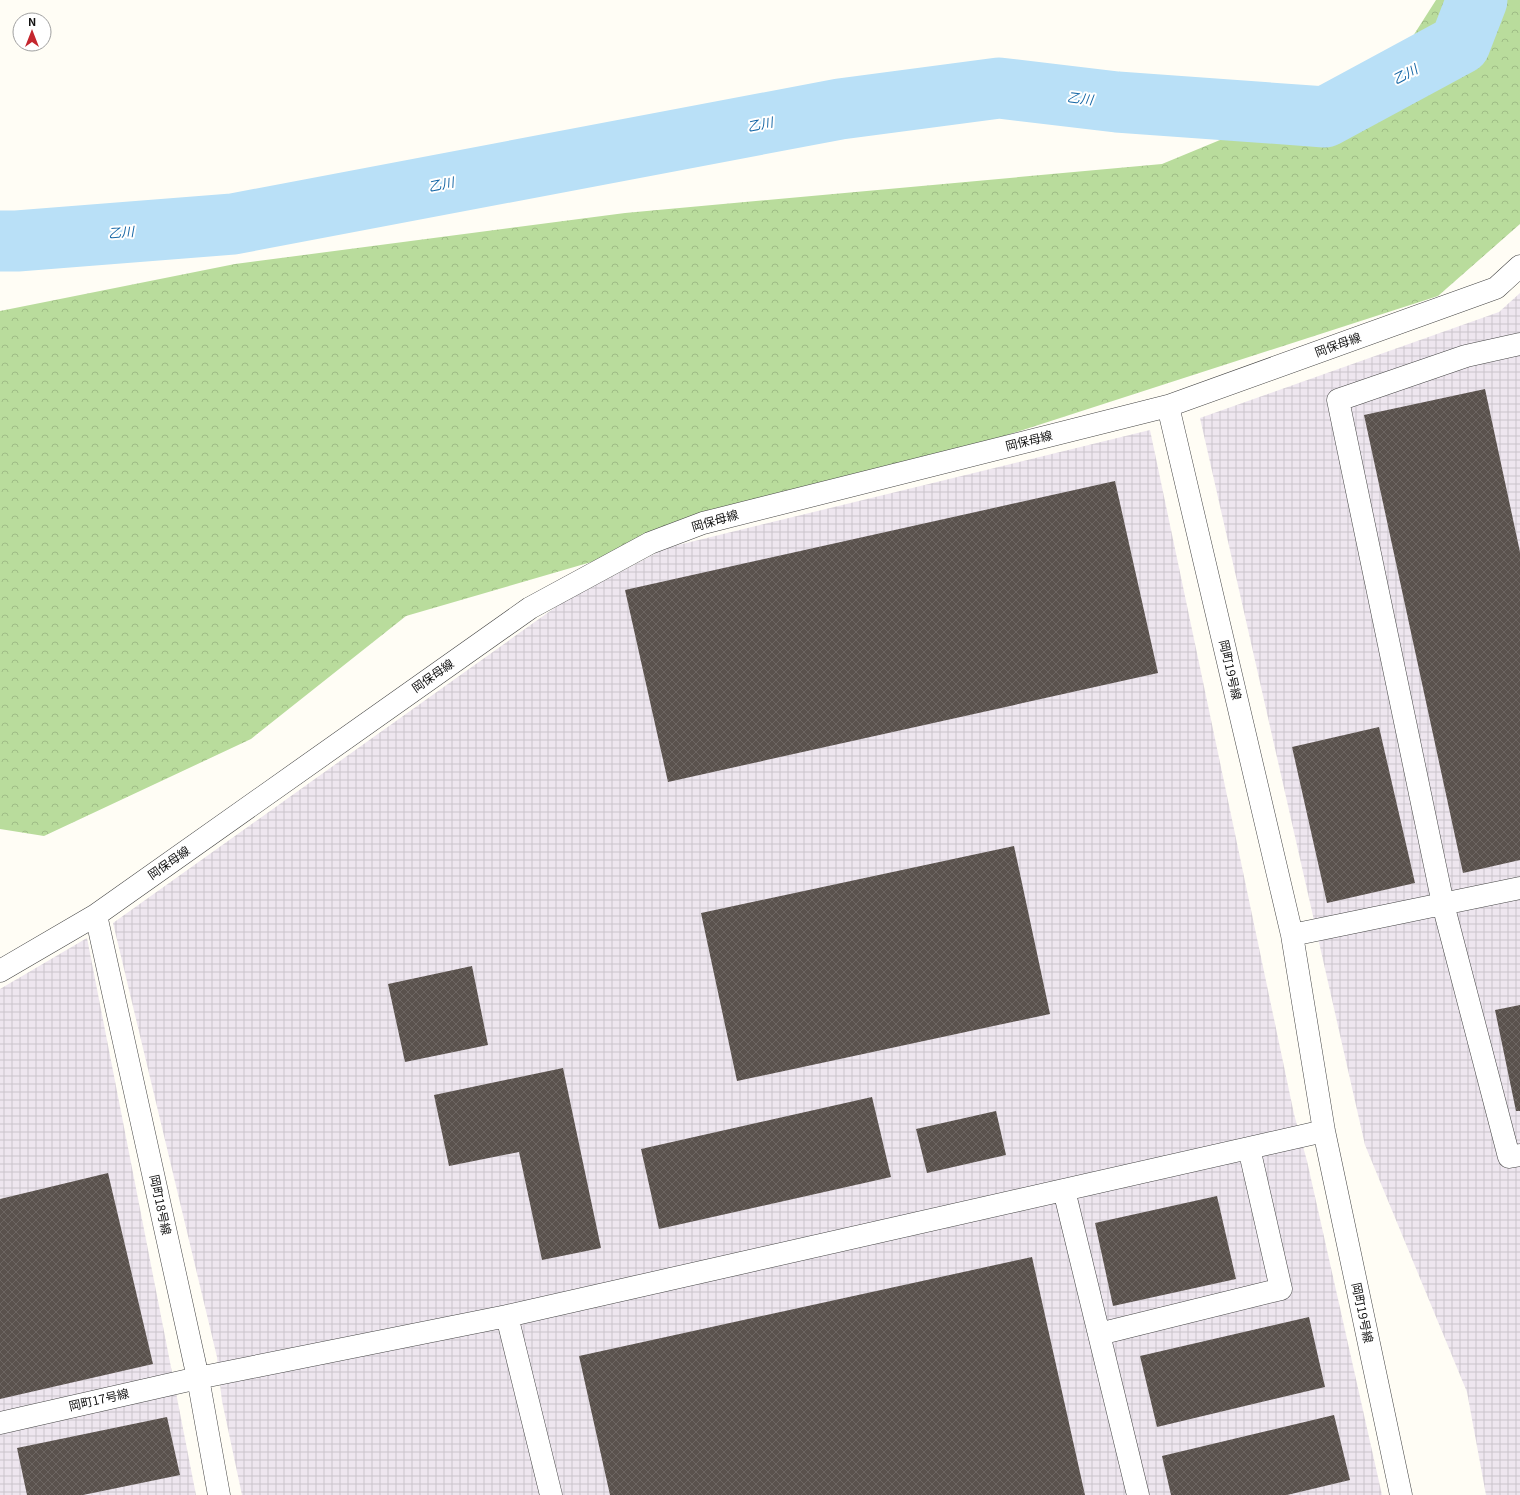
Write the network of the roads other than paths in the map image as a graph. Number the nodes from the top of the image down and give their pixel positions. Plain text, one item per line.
1 (1520, 266) edge
2 (1520, 344) edge
3 (1168, 406) junction
4 (1520, 888) edge
5 (1443, 904) junction
6 (96, 915) junction
7 (1292, 935) junction
8 (0, 971) edge
9 (1324, 1131) junction
10 (1248, 1148) junction
11 (1520, 1155) edge
12 (1064, 1190) junction
13 (507, 1316) junction
14 (1099, 1334) junction
15 (198, 1378) junction
16 (0, 1423) edge
17 (219, 1495) edge
18 (551, 1495) edge
19 (1138, 1495) edge
20 (1401, 1495) edge

1 - 3 street, 岡保母線
2 - 5 street
3 - 6 street, 岡保母線
3 - 7 street, 岡町19号線
4 - 5 street
5 - 7 street
5 - 11 street
6 - 8 street, 岡保母線
6 - 15 street, 岡町18号線
7 - 9 street, 岡町19号線
9 - 10 street, 岡町17号線
9 - 20 street, 岡町19号線
10 - 12 street, 岡町17号線
10 - 14 street
12 - 13 street, 岡町17号線
12 - 14 street
13 - 15 street, 岡町17号線
13 - 18 street
14 - 19 street
15 - 16 street, 岡町17号線
15 - 17 street, 岡町18号線

